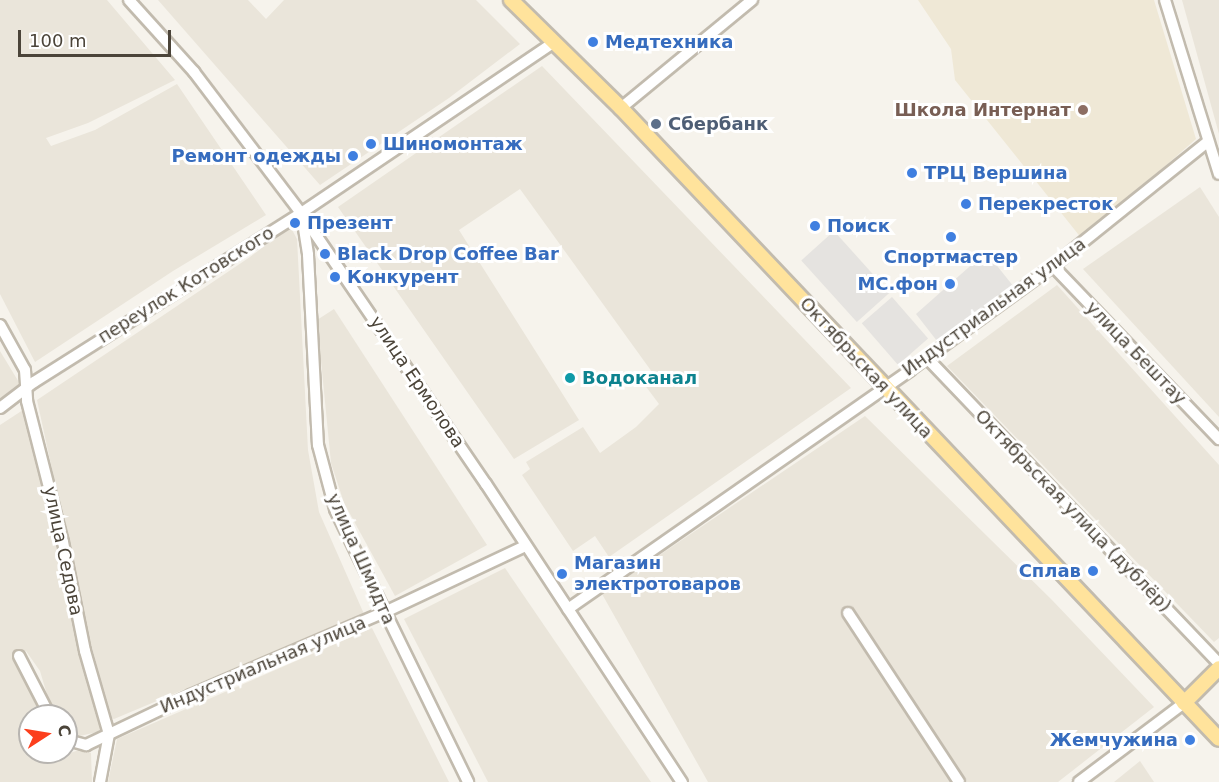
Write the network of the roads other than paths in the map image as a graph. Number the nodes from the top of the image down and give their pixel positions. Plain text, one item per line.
1 (129, 0) edge
2 (511, 0) edge
3 (752, 0) edge
4 (1165, 0) edge
5 (553, 43) junction
6 (621, 108) junction
7 (1207, 142) junction
8 (1219, 174) edge
9 (301, 213) junction
10 (1053, 266) junction
11 (0, 325) edge
12 (927, 358) junction
13 (885, 387) junction
14 (26, 389) junction
15 (0, 408) edge
16 (1219, 439) edge
17 (525, 546) junction
18 (568, 609) junction
19 (385, 612) junction
20 (848, 613) dead end
21 (19, 656) dead end
22 (1219, 666) edge
23 (1184, 703) junction
24 (44, 704) edge
25 (109, 734) junction
26 (1219, 739) edge
27 (78, 743) edge
28 (100, 782) edge
29 (468, 782) edge
30 (681, 782) edge
31 (959, 782) edge
32 (1079, 782) edge

1 - 9 street, улица Ермолова
2 - 5 main road, Октябрьская улица
3 - 6 street
4 - 7 street
5 - 6 main road, Октябрьская улица
5 - 9 street, переулок Котовского
6 - 13 main road, Октябрьская улица
7 - 8 street
7 - 10 street, Индустриальная улица
9 - 14 street, переулок Котовского
9 - 17 street, улица Ермолова
9 - 19 street, улица Шмидта
10 - 12 street, Индустриальная улица
10 - 16 street, улица Бештау
11 - 14 street, улица Седова
12 - 13 street, Индустриальная улица
12 - 22 street, Октябрьская улица (дублёр)
13 - 18 street, Индустриальная улица
13 - 23 main road, Октябрьская улица
14 - 15 street, переулок Котовского
14 - 25 street, улица Седова
17 - 18 street, улица Ермолова
17 - 19 street, Индустриальная улица
18 - 30 street, улица Ермолова
19 - 25 street, Индустриальная улица
19 - 29 street, улица Шмидта
20 - 31 street
21 - 24 street
22 - 23 main road
23 - 26 main road, Октябрьская улица
23 - 32 street
25 - 27 street, Индустриальная улица
25 - 28 street, улица Седова

